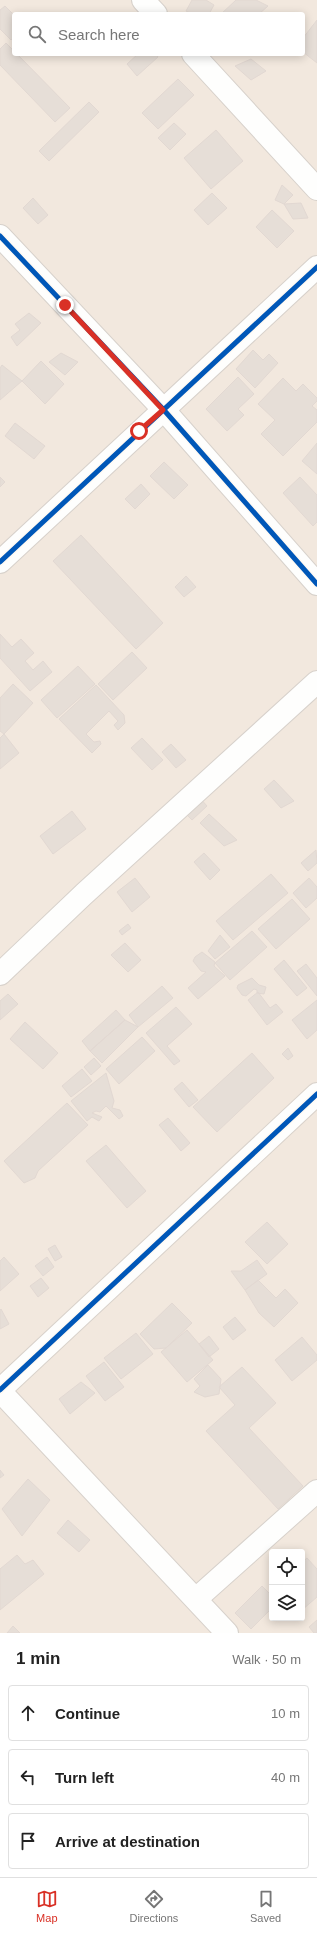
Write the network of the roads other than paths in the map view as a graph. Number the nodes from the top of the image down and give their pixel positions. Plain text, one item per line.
1 (143, 0) edge
2 (154, 12) edge
3 (195, 56) edge
4 (317, 189) edge
5 (0, 236) edge
6 (317, 267) edge
7 (163, 410) junction
8 (0, 562) edge
9 (317, 584) edge
10 (317, 682) edge
11 (0, 974) edge
12 (317, 1094) edge
13 (0, 1390) edge
14 (317, 1491) edge
15 (196, 1599) junction
16 (227, 1633) edge

1 - 2 street
3 - 4 street
5 - 7 street
6 - 7 street
7 - 8 street
7 - 9 street
10 - 11 street
12 - 13 street
13 - 15 street
14 - 15 street
15 - 16 street

